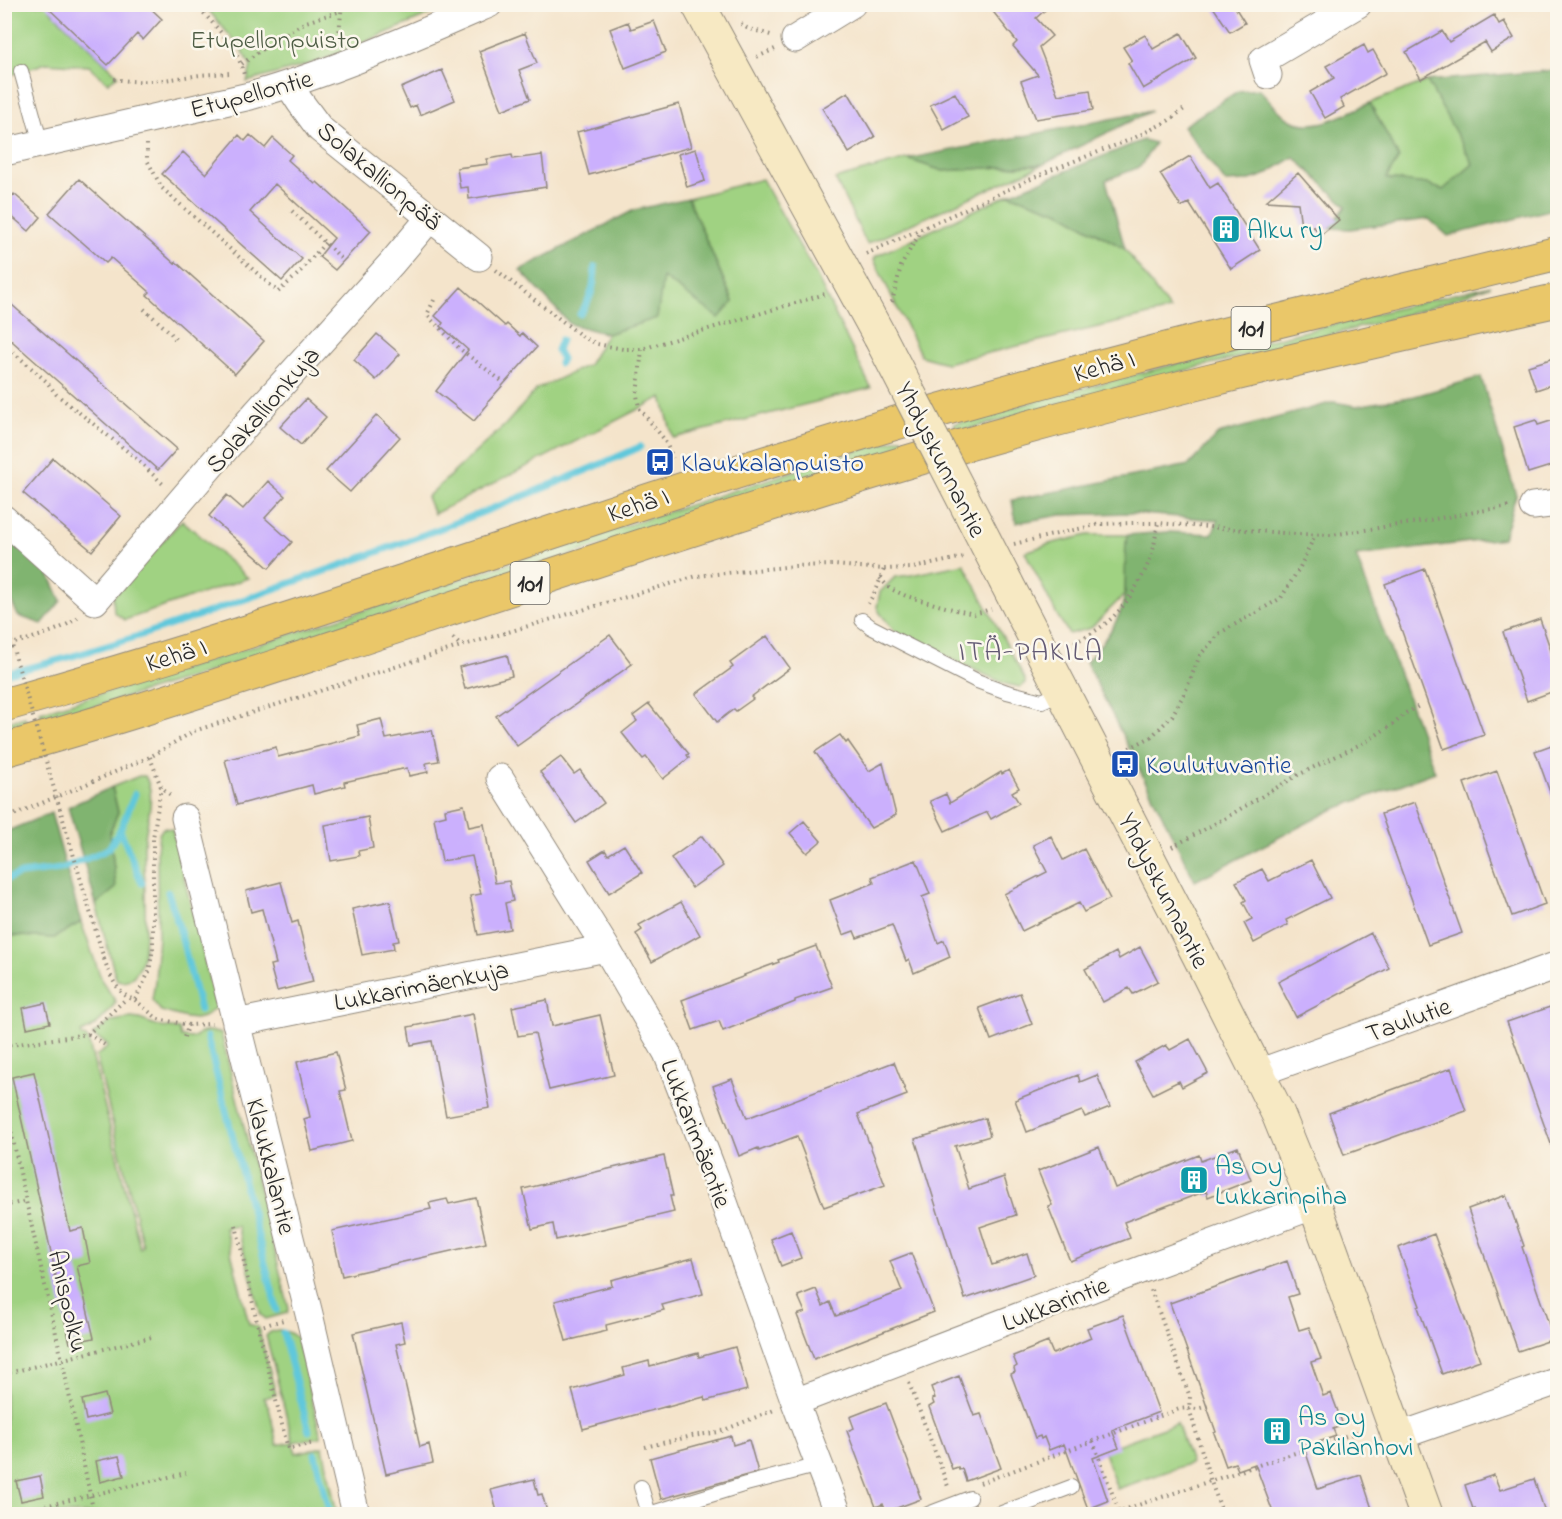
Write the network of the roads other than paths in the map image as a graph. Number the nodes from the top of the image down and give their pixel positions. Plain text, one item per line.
1 (489, 4) edge
2 (698, 4) edge
3 (852, 4) edge
4 (1358, 4) edge
5 (795, 39) road end
6 (21, 71) dead end
7 (1268, 75) dead end
8 (289, 85) junction
9 (41, 144) junction
10 (4, 152) edge
11 (430, 218) junction
12 (1557, 253) edge
13 (479, 257) road end
14 (1557, 300) edge
15 (4, 519) edge
16 (862, 620) road end
17 (1062, 692) junction
18 (4, 705) edge
19 (4, 750) edge
20 (501, 778) dead end
21 (184, 818) road end
22 (606, 948) junction
23 (1557, 965) edge
24 (236, 1023) junction
25 (1258, 1073) junction
26 (1315, 1205) junction
27 (1557, 1381) edge
28 (789, 1404) junction
29 (1385, 1432) junction
30 (819, 1465) junction
31 (641, 1487) dead end
32 (1071, 1487) dead end
33 (970, 1498) dead end
34 (356, 1515) edge
35 (838, 1515) edge
36 (928, 1515) edge
37 (999, 1515) edge
38 (1426, 1515) edge

1 - 8 street, Etupellontie
2 - 17 main road, Yhdyskunnantie, bridge
3 - 5 street
4 - 7 street
6 - 9 lane
8 - 9 street, Etupellontie
8 - 11 street, Solakallionpää
9 - 10 street, Etupellontie
11 - 13 street, Solakallionpää
11 - 15 street, Solakallionkuja
12 - 18 highway, Kehä I / 101
14 - 19 highway, Kehä I / 101
16 - 17 lane
17 - 25 main road, Yhdyskunnantie
20 - 22 street, Lukkarimäentie
21 - 24 street, Klaukkalantie
22 - 24 street, Lukkarimäenkuja
22 - 28 street, Lukkarimäentie
23 - 25 street, Taulutie
24 - 34 street, Klaukkalantie
25 - 26 main road, Yhdyskunnantie
26 - 28 street, Lukkarintie
26 - 29 main road, Yhdyskunnantie
27 - 29 street
28 - 30 street, Lukkarimäentie
29 - 38 main road, Yhdyskunnantie
30 - 31 lane
30 - 35 street, Lukkarimäentie
32 - 37 lane
33 - 36 lane

